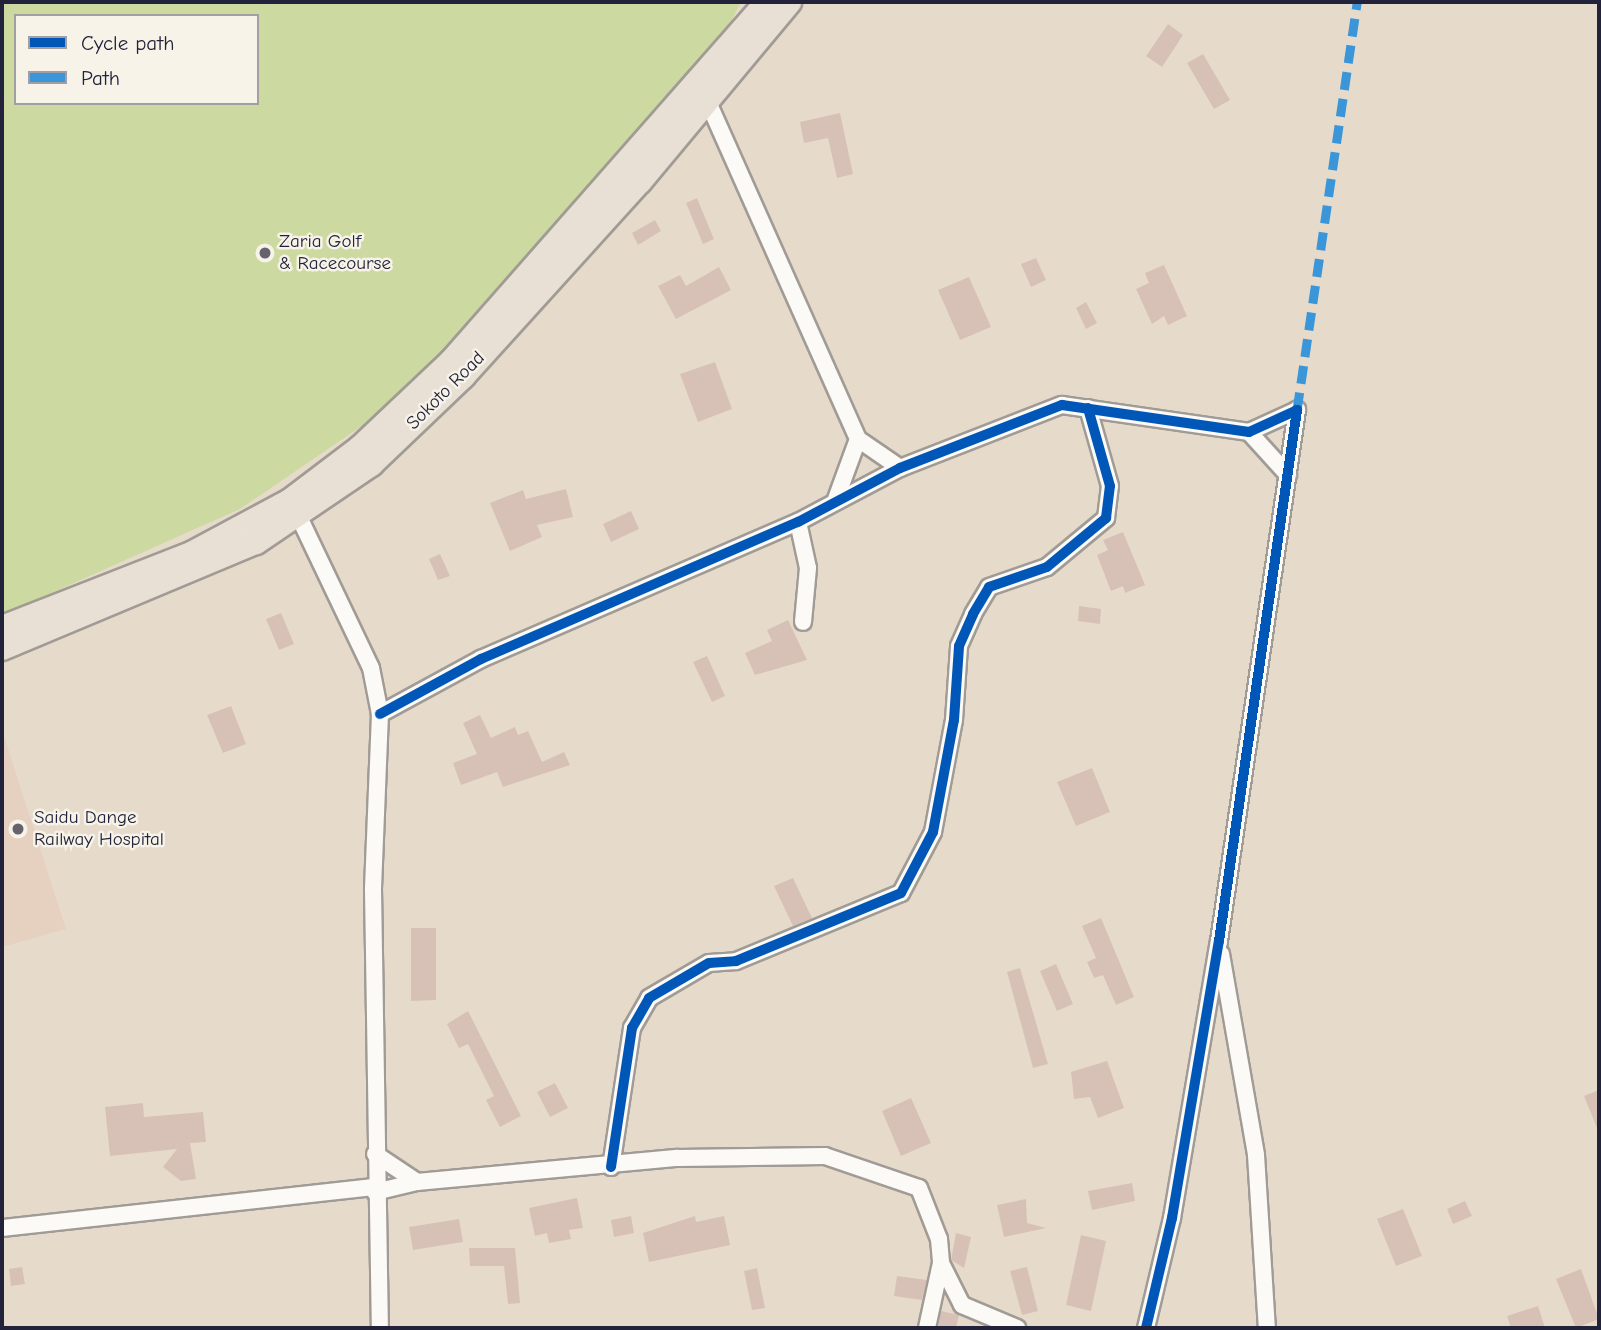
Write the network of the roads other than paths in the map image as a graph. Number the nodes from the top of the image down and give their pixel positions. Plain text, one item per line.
1 (767, 2) edge
2 (789, 2) edge
3 (708, 102) junction
4 (1088, 408) junction
5 (1249, 432) junction
6 (858, 439) junction
7 (900, 467) junction
8 (1288, 475) junction
9 (836, 499) junction
10 (299, 517) junction
11 (798, 522) junction
12 (803, 622) dead end
13 (2, 628) edge
14 (2, 648) edge
15 (380, 714) junction
16 (1219, 941) junction
17 (375, 1154) junction
18 (611, 1167) junction
19 (417, 1182) junction
20 (375, 1190) junction
21 (2, 1228) edge
22 (941, 1263) junction
23 (380, 1328) edge
24 (927, 1328) edge
25 (1017, 1328) edge
26 (1146, 1328) edge
27 (1267, 1328) edge

1 - 13 main road, Sokoto Road
2 - 3 main road, Sokoto Road
3 - 6 street
3 - 10 main road, Sokoto Road
4 - 5 street
4 - 7 street
4 - 18 street
5 - 8 street
5 - 8 street
6 - 7 street
6 - 9 street
7 - 9 street
8 - 16 street
9 - 11 street
10 - 14 main road, Sokoto Road
10 - 15 street
11 - 12 street
11 - 15 street
15 - 17 street
16 - 26 street
16 - 27 street
17 - 19 street
17 - 20 street
18 - 19 street
18 - 22 street
19 - 20 street
20 - 21 street
20 - 23 street
22 - 24 street
22 - 25 street

